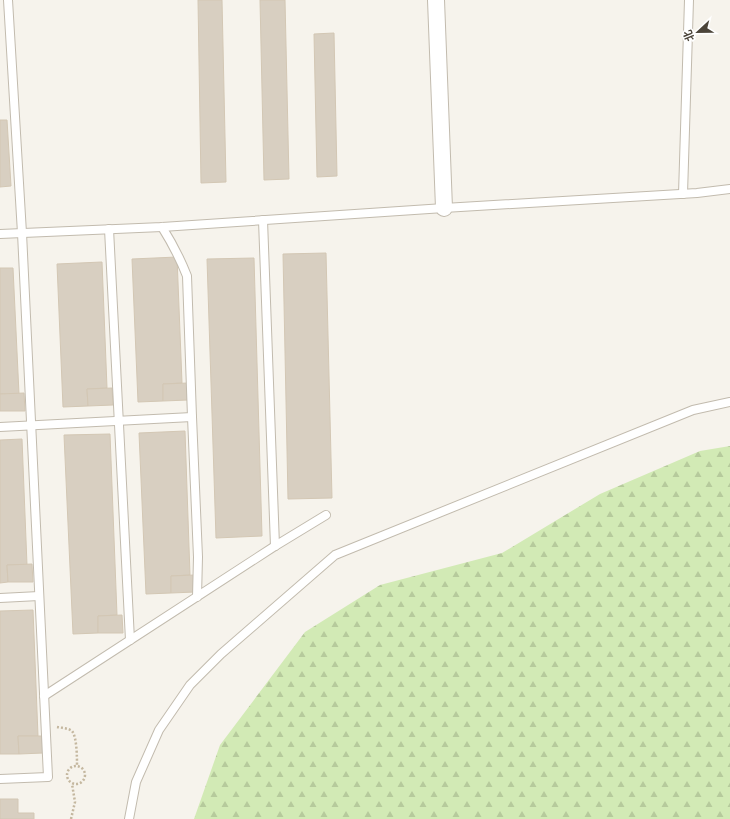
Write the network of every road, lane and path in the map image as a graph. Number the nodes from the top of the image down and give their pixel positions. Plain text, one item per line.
1 (8, 0) edge
2 (436, 0) edge
3 (689, 0) edge
4 (730, 189) edge
5 (683, 194) junction
6 (444, 208) junction
7 (263, 220) junction
8 (162, 227) junction
9 (109, 229) junction
10 (22, 233) junction
11 (0, 234) edge
12 (730, 402) edge
13 (192, 417) junction
14 (119, 422) junction
15 (31, 426) junction
16 (0, 428) edge
17 (326, 516) dead end
18 (275, 546) junction
19 (39, 596) junction
20 (197, 597) junction
21 (0, 598) edge
22 (130, 640) junction
23 (44, 696) junction
24 (45, 728) junction
25 (77, 766) junction
26 (0, 779) edge
27 (72, 784) junction
28 (71, 819) edge
29 (129, 819) edge

1 - 10 lane
2 - 6 street
3 - 5 lane
4 - 5 lane
5 - 6 lane
6 - 7 lane
7 - 8 lane
7 - 18 lane
8 - 9 lane
8 - 13 lane
9 - 10 lane
9 - 14 lane
10 - 11 lane
10 - 15 lane
12 - 29 lane
13 - 14 lane
13 - 20 lane
14 - 15 lane
14 - 22 lane
15 - 16 lane
15 - 19 lane
17 - 18 lane
18 - 20 lane
19 - 21 lane
19 - 23 lane
20 - 22 lane
22 - 23 lane
23 - 24 lane
24 - 25 path
24 - 26 lane
25 - 27 path
25 - 27 path
27 - 28 path

